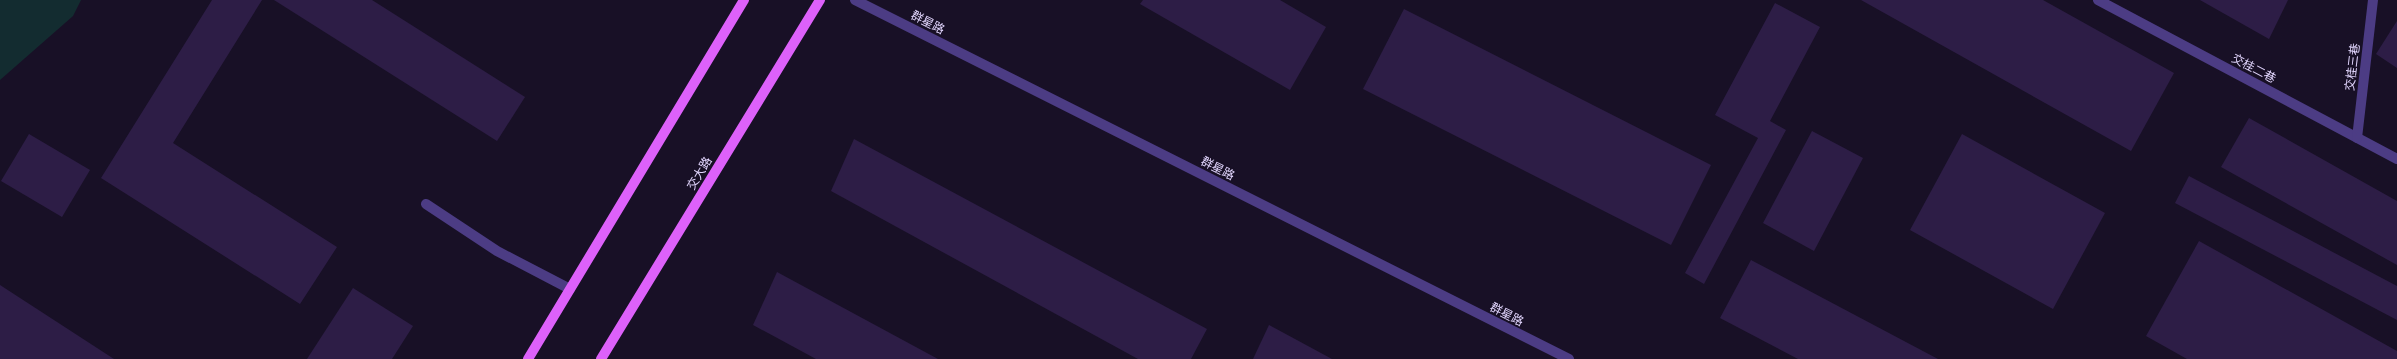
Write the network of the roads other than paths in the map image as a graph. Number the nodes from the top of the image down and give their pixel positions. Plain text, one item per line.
1 (744, 0) edge
2 (820, 0) edge
3 (855, 0) edge
4 (2098, 0) edge
5 (2373, 0) edge
6 (2357, 138) junction
7 (2397, 159) edge
8 (426, 204) dead end
9 (570, 289) junction
10 (528, 359) edge
11 (601, 359) edge
12 (1569, 359) edge

1 - 9 main road
2 - 11 main road, 交大路
3 - 12 street, 群星路
4 - 6 street, 交桂二巷
5 - 6 street, 交桂三巷
6 - 7 street, 交桂二巷
8 - 9 street
9 - 10 main road

